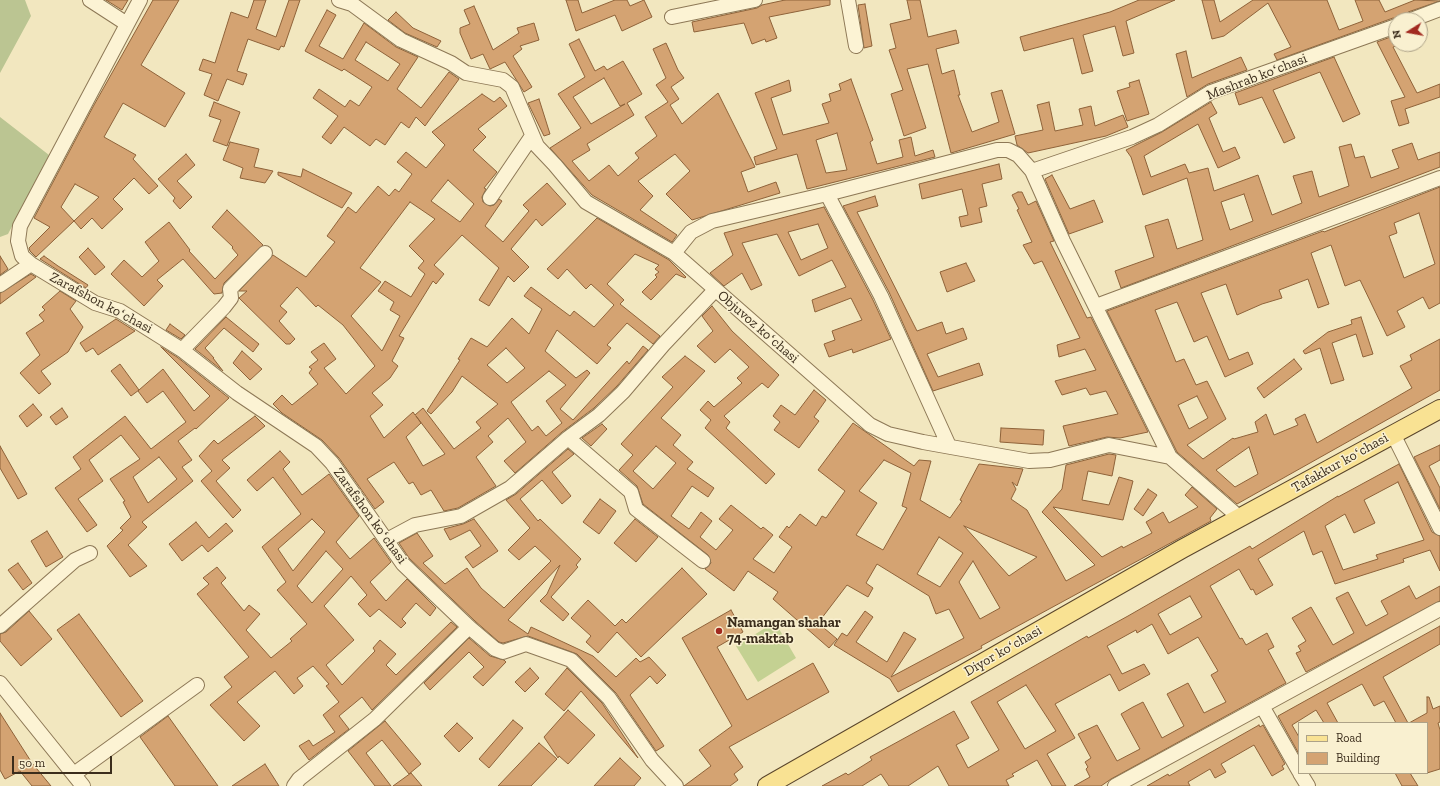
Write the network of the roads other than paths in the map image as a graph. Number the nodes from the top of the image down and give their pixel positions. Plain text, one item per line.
1 (90, 0) edge
2 (140, 0) edge
3 (339, 0) edge
4 (755, 0) edge
5 (848, 0) edge
6 (1440, 9) edge
7 (1428, 14) edge
8 (672, 17) dead end
9 (127, 24) junction
10 (1388, 29) edge
11 (856, 46) dead end
12 (532, 136) junction
13 (1032, 171) junction
14 (1440, 178) edge
15 (827, 194) junction
16 (490, 198) dead end
17 (265, 253) dead end
18 (674, 253) junction
19 (30, 264) junction
20 (0, 285) edge
21 (715, 290) junction
22 (1096, 306) junction
23 (182, 350) junction
24 (1440, 408) edge
25 (1393, 434) junction
26 (568, 438) junction
27 (949, 446) junction
28 (1170, 457) junction
29 (1240, 518) junction
30 (1440, 528) edge
31 (387, 540) junction
32 (90, 553) dead end
33 (703, 561) dead end
34 (1440, 609) edge
35 (0, 626) edge
36 (469, 627) junction
37 (0, 683) edge
38 (197, 685) dead end
39 (1262, 706) junction
40 (1298, 769) edge
41 (74, 774) junction
42 (1301, 774) edge
43 (83, 786) edge
44 (294, 786) edge
45 (676, 786) edge
46 (767, 786) edge
47 (1115, 786) edge
48 (1308, 786) edge

1 - 9 street
2 - 9 street
3 - 12 street, Objuvoz koʻchasi
4 - 8 street
5 - 11 street
6 - 7 street
9 - 19 street
10 - 13 street, Mashrab koʻchasi
12 - 16 street
12 - 18 street, Objuvoz koʻchasi
13 - 15 street
13 - 22 street
14 - 22 street
15 - 18 street
15 - 27 street
17 - 23 street
18 - 21 street, Objuvoz koʻchasi
19 - 20 street
19 - 23 street, Zarafshon koʻchasi
21 - 26 street
21 - 27 street, Objuvoz koʻchasi
22 - 28 street
23 - 31 street, Zarafshon koʻchasi
24 - 25 main road, Tafakkur koʻchasi
25 - 29 main road, Tafakkur koʻchasi
25 - 30 street
26 - 31 street
26 - 33 street
27 - 28 street, Objuvoz koʻchasi
28 - 29 street, Objuvoz koʻchasi
29 - 46 main road, Diyor koʻchasi
31 - 36 street, Zarafshon koʻchasi
32 - 35 street
34 - 39 street
36 - 44 street
36 - 45 street, Zarafshon koʻchasi
37 - 41 street
38 - 41 street
39 - 40 street
39 - 47 street
41 - 43 street
42 - 48 street

